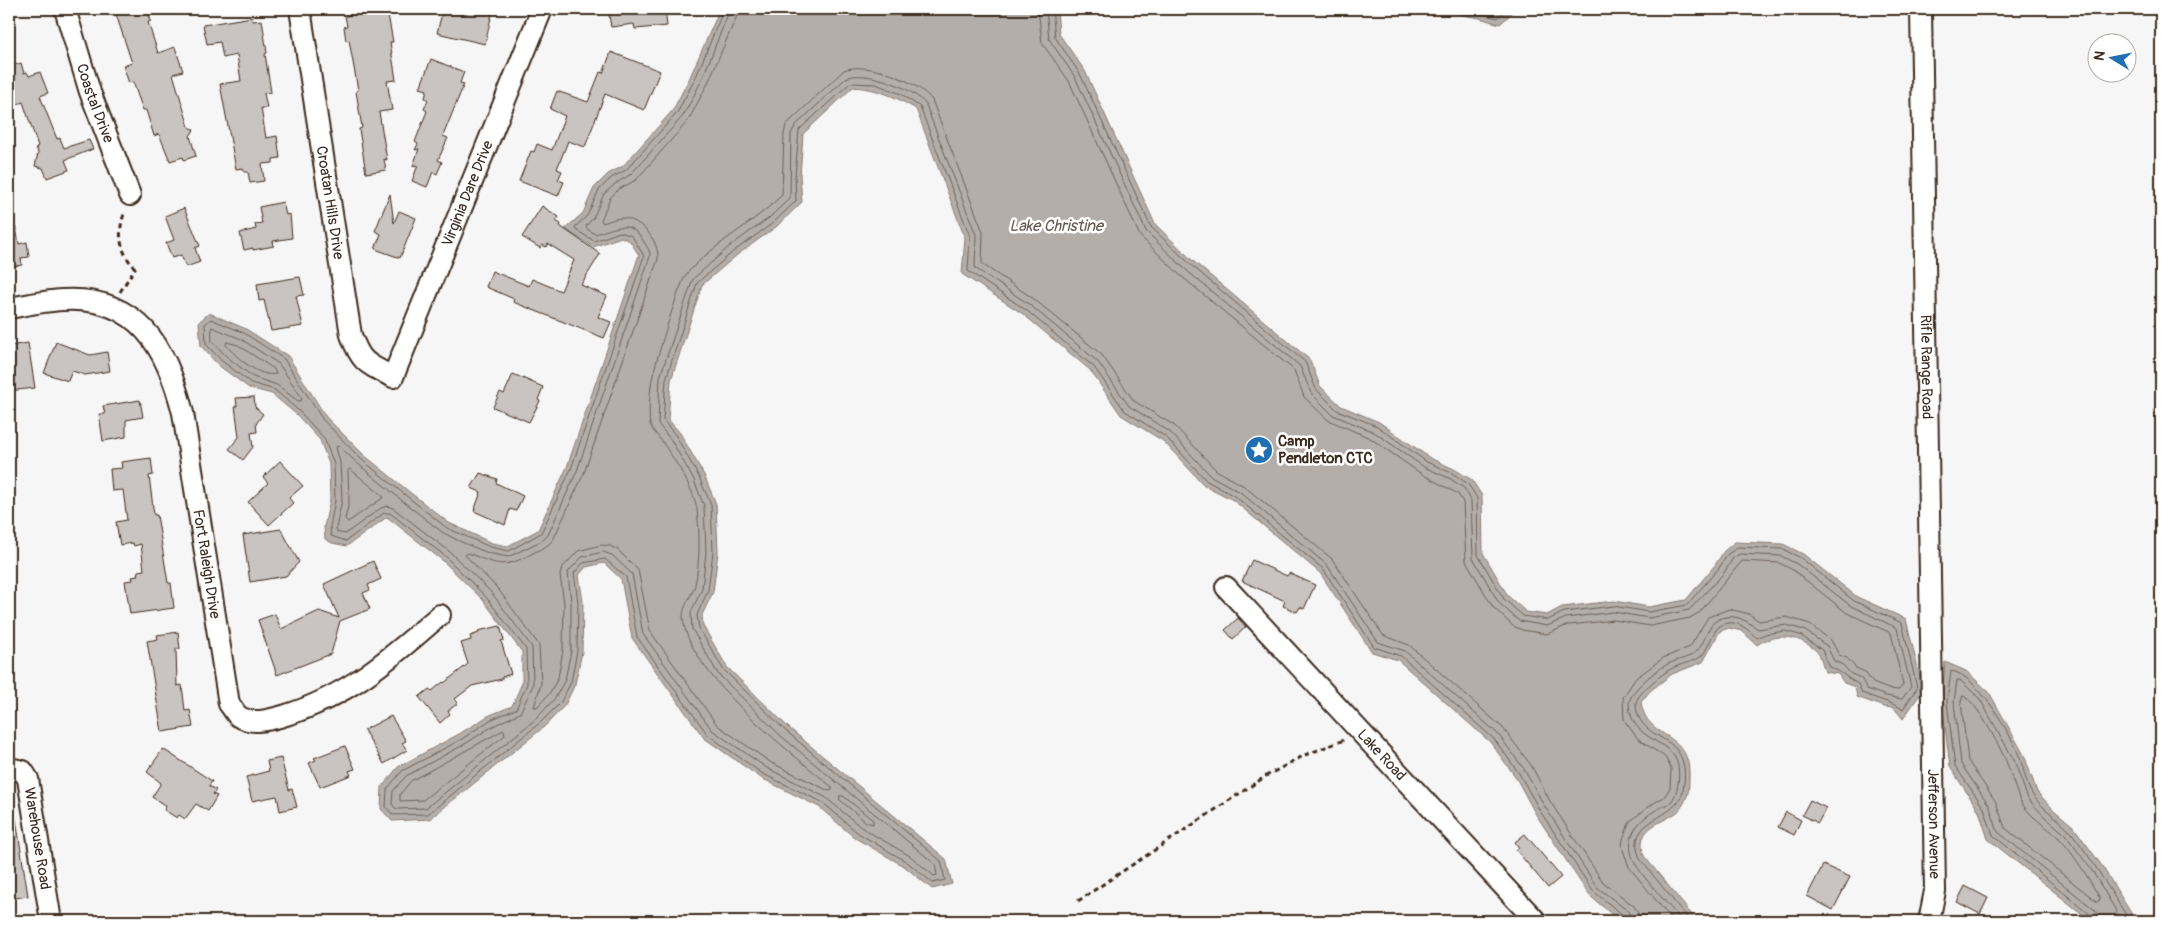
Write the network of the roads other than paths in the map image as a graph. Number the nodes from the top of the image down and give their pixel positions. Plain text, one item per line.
1 (65, 9) edge
2 (300, 9) edge
3 (542, 9) edge
4 (1922, 9) edge
5 (130, 194) road end
6 (9, 308) edge
7 (393, 377) joint
8 (1226, 587) dead end
9 (440, 615) dead end
10 (1931, 725) joint
11 (9, 768) edge
12 (1934, 920) edge
13 (51, 921) edge
14 (1536, 921) edge

1 - 5 street, Coastal Drive
2 - 7 street, Croatan Hills Drive
3 - 7 street, Virginia Dare Drive
4 - 10 street, Rifle Range Road
6 - 9 street, Fort Raleigh Drive
8 - 14 street, Lake Road
10 - 12 street, Jefferson Avenue
11 - 13 street, Warehouse Road

